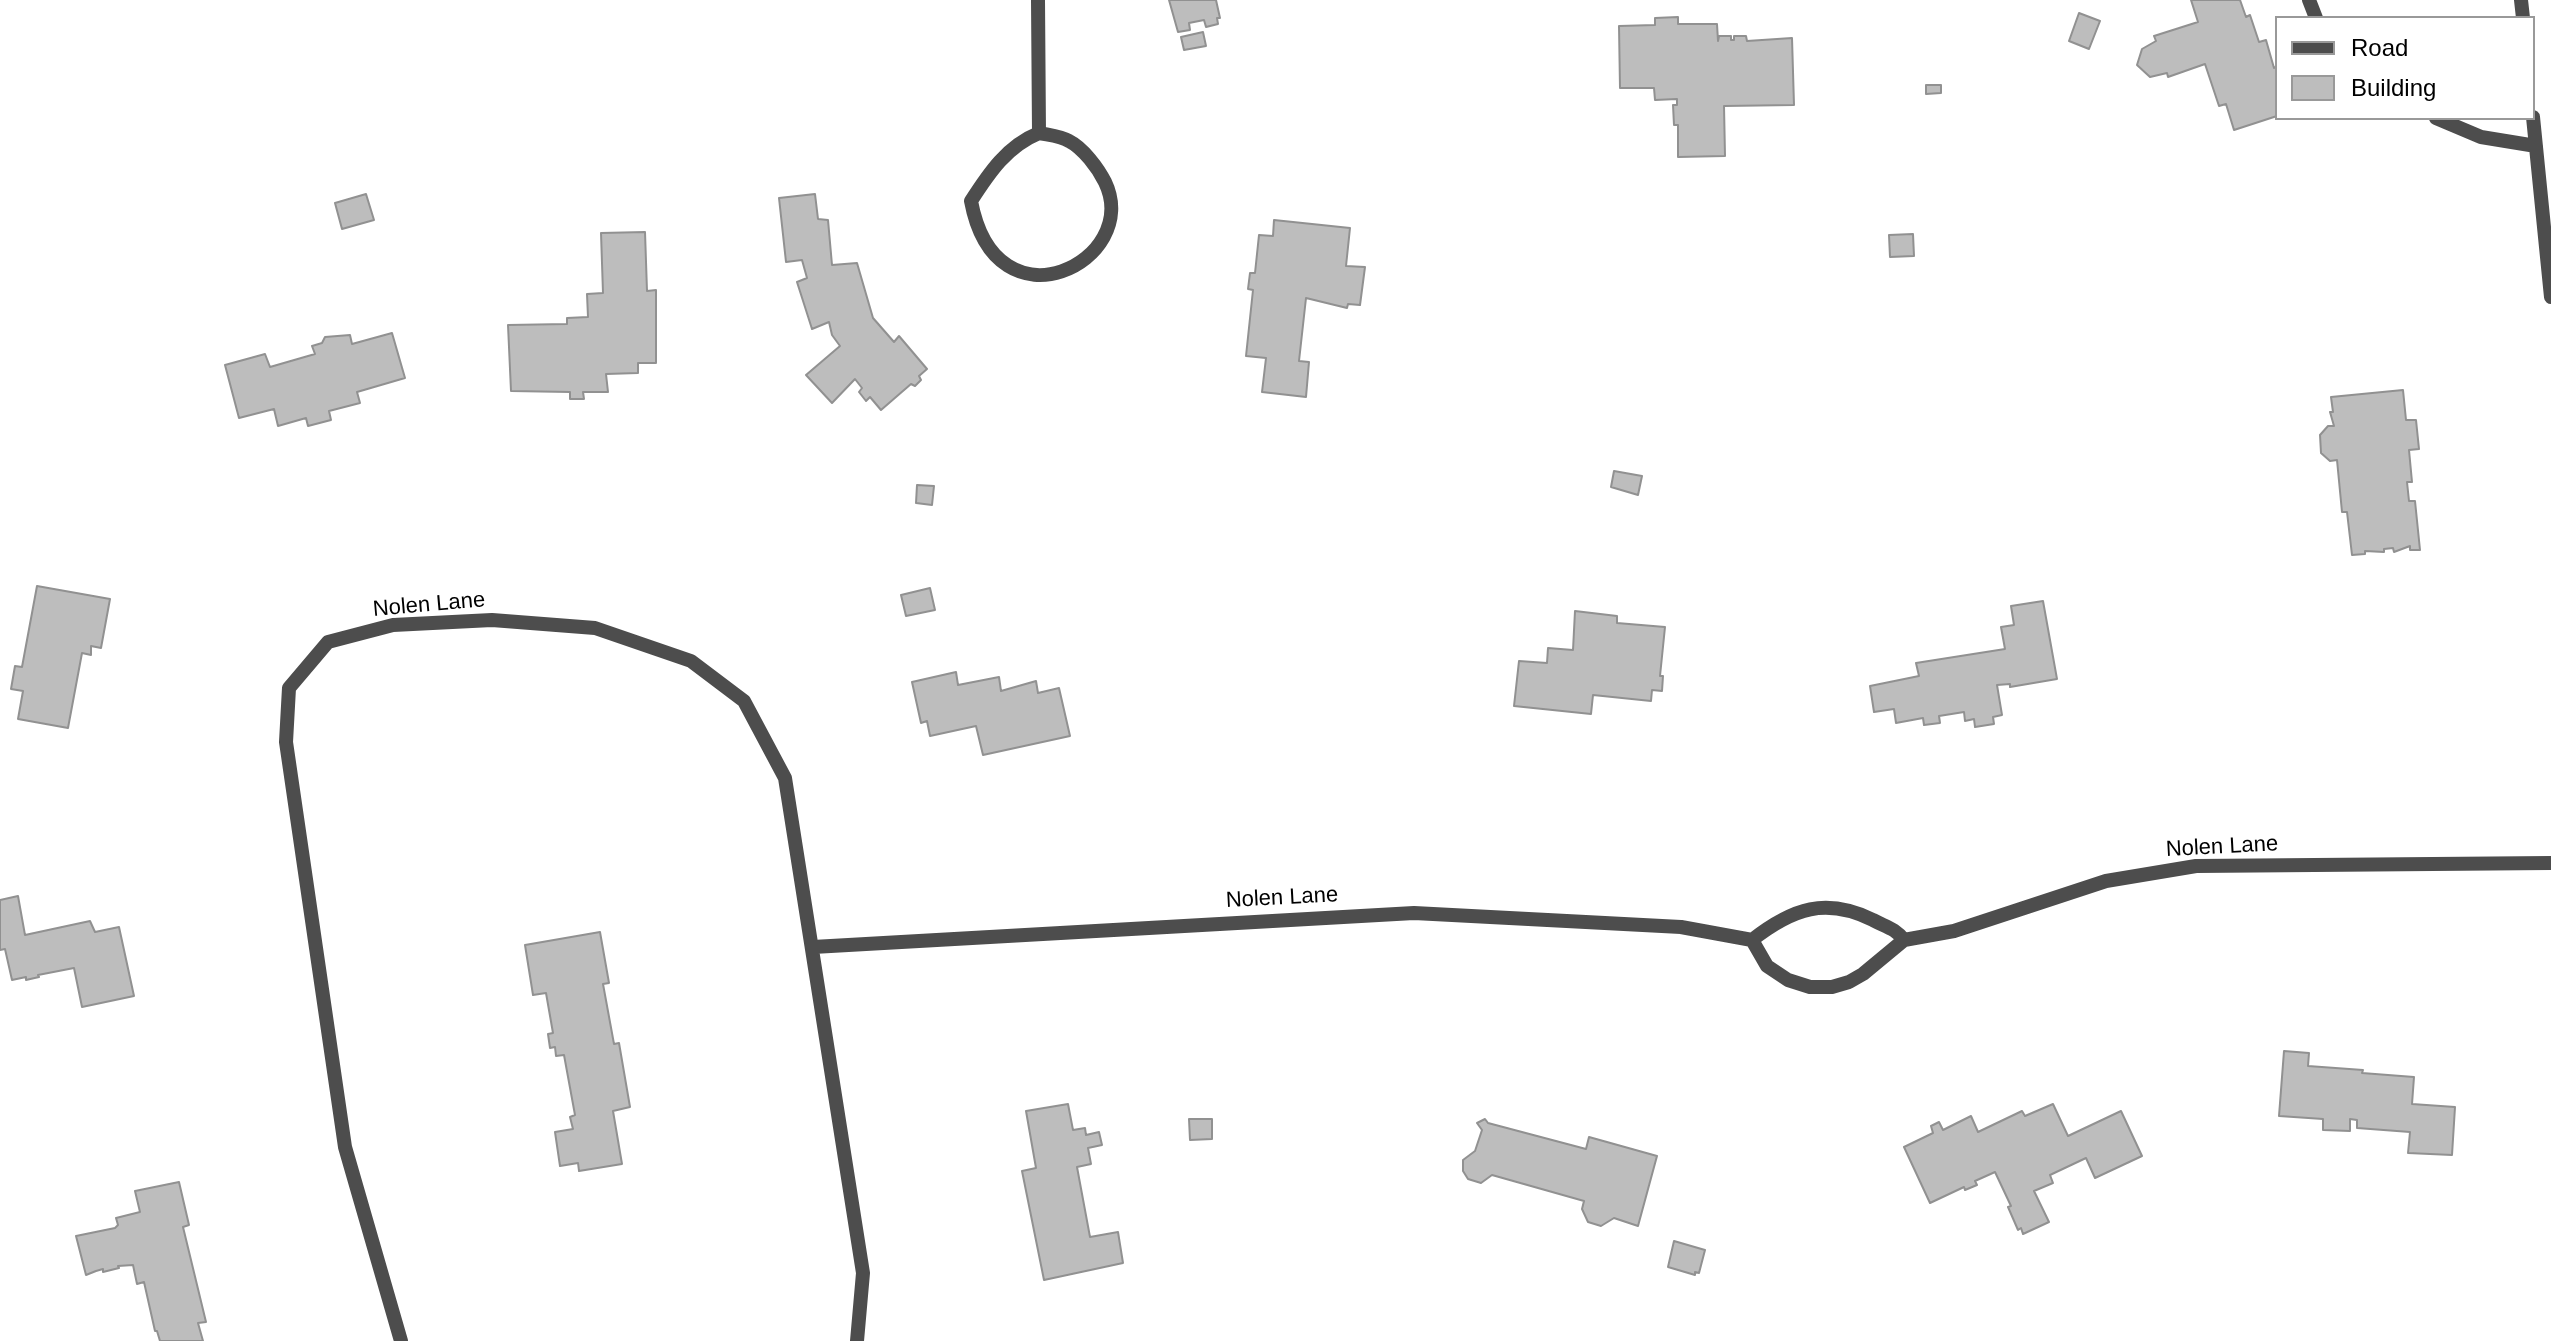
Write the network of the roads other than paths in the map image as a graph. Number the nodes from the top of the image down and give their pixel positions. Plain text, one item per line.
1 (1038, 0) edge
2 (2441, 120) edge
3 (2533, 120) edge
4 (1039, 133) junction
5 (2536, 146) junction
6 (2551, 297) edge
7 (2551, 863) edge
8 (1752, 940) junction
9 (1904, 940) junction
10 (813, 947) junction
11 (401, 1341) edge
12 (857, 1341) edge

1 - 4 street
2 - 5 street
3 - 5 street
4 - 4 street
5 - 6 street
7 - 9 street, Nolen Lane
8 - 9 street
8 - 9 street, Nolen Lane
8 - 10 street, Nolen Lane
10 - 11 street, Nolen Lane
10 - 12 street, Nolen Lane

